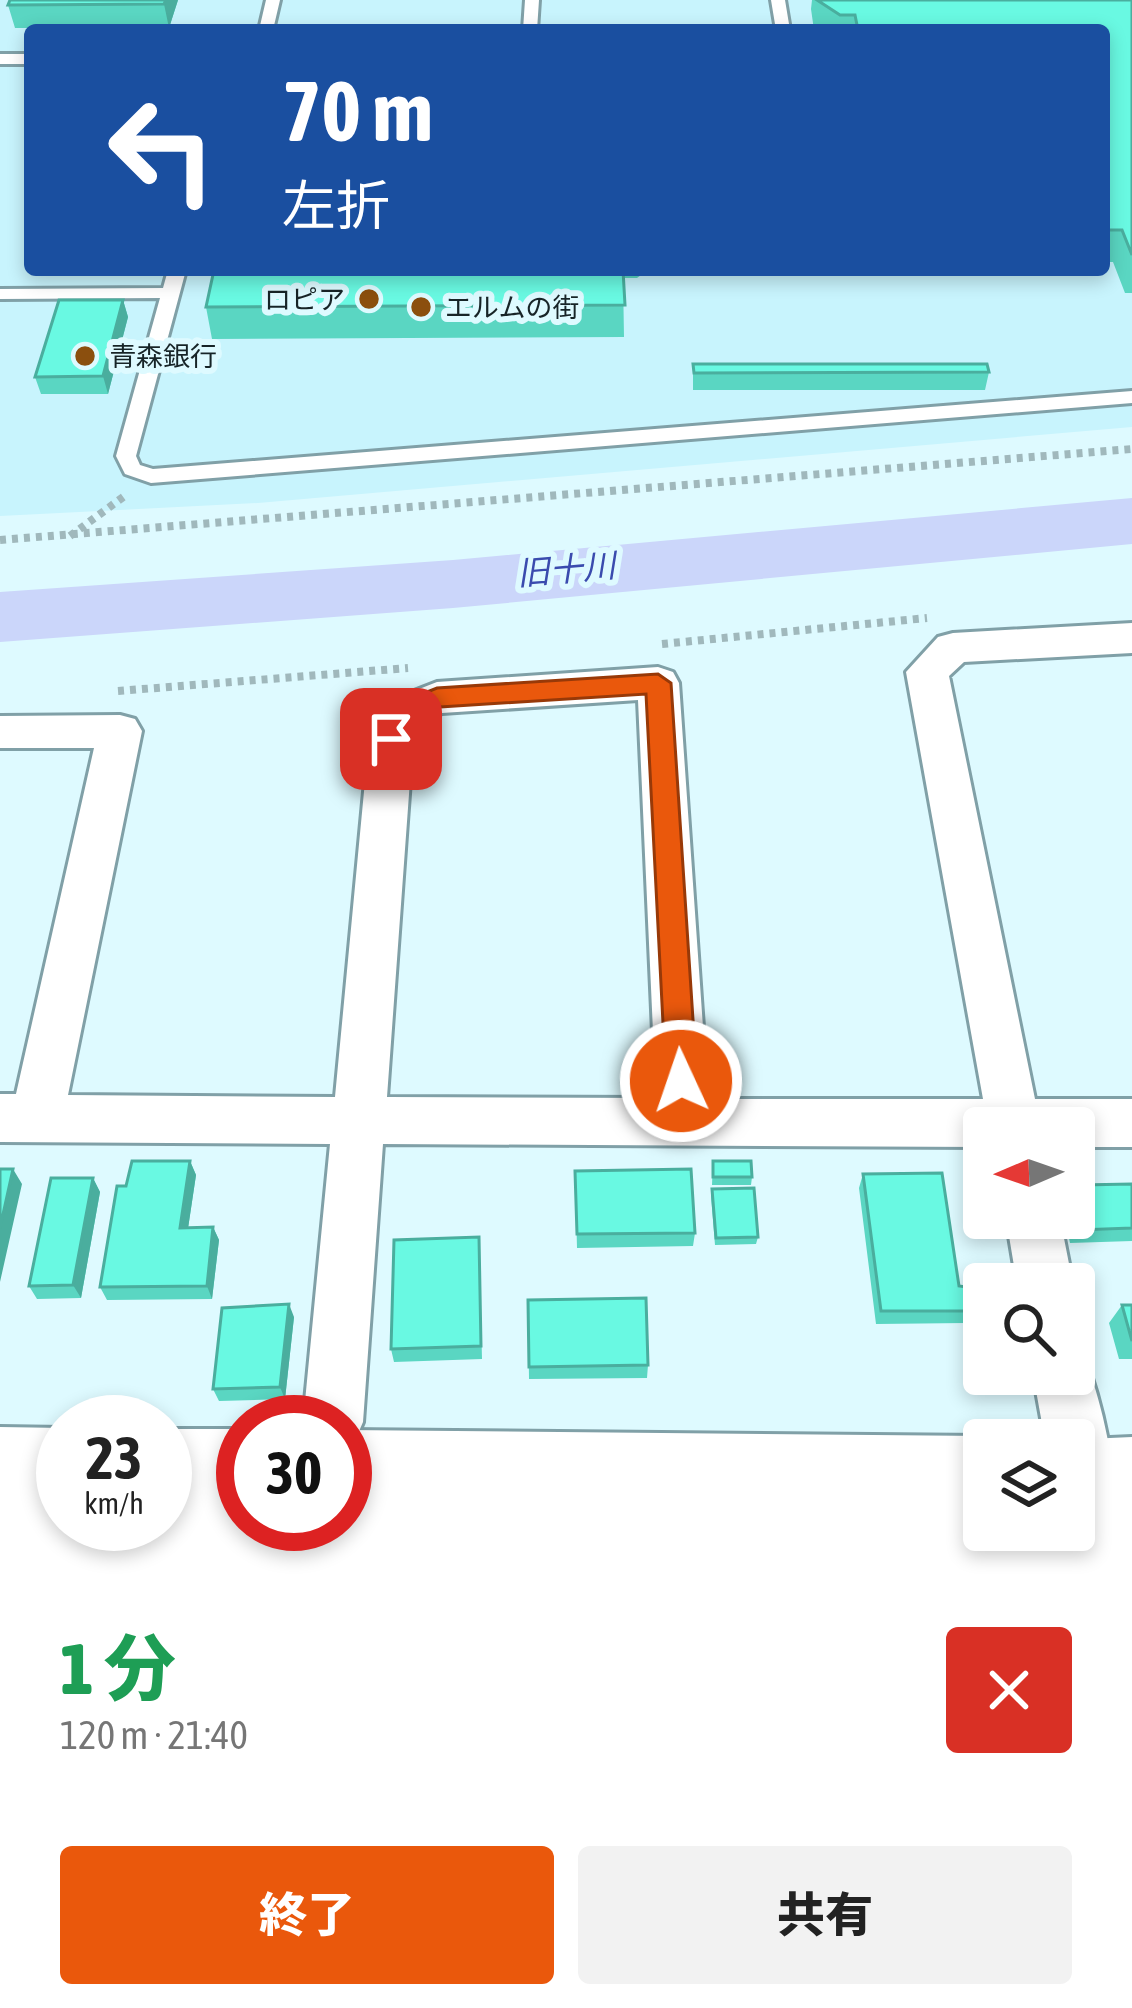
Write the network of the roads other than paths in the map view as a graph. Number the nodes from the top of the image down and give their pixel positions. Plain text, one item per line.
1 (175, 276) edge
2 (0, 293) edge
3 (170, 293) junction
4 (1132, 397) edge
5 (1132, 638) edge
6 (0, 732) edge
7 (1012, 1107) edge
8 (19, 1118) edge
9 (362, 1118) junction
10 (1132, 1123) edge
11 (1095, 1124) edge
12 (684, 1125) junction
13 (963, 1125) edge
14 (336, 1395) edge
15 (1068, 1395) edge
16 (0, 1471) edge
17 (36, 1472) edge
18 (372, 1474) edge
19 (963, 1480) edge
20 (1105, 1514) edge
21 (0, 1555) edge
22 (773, 1575) edge

1 - 3 lane
2 - 3 lane
3 - 4 lane
5 - 7 street
6 - 8 street
8 - 9 street
9 - 12 street
9 - 12 street
9 - 14 street
10 - 11 street
12 - 13 street
15 - 20 street
16 - 17 street
18 - 19 street
20 - 22 street
21 - 22 street

